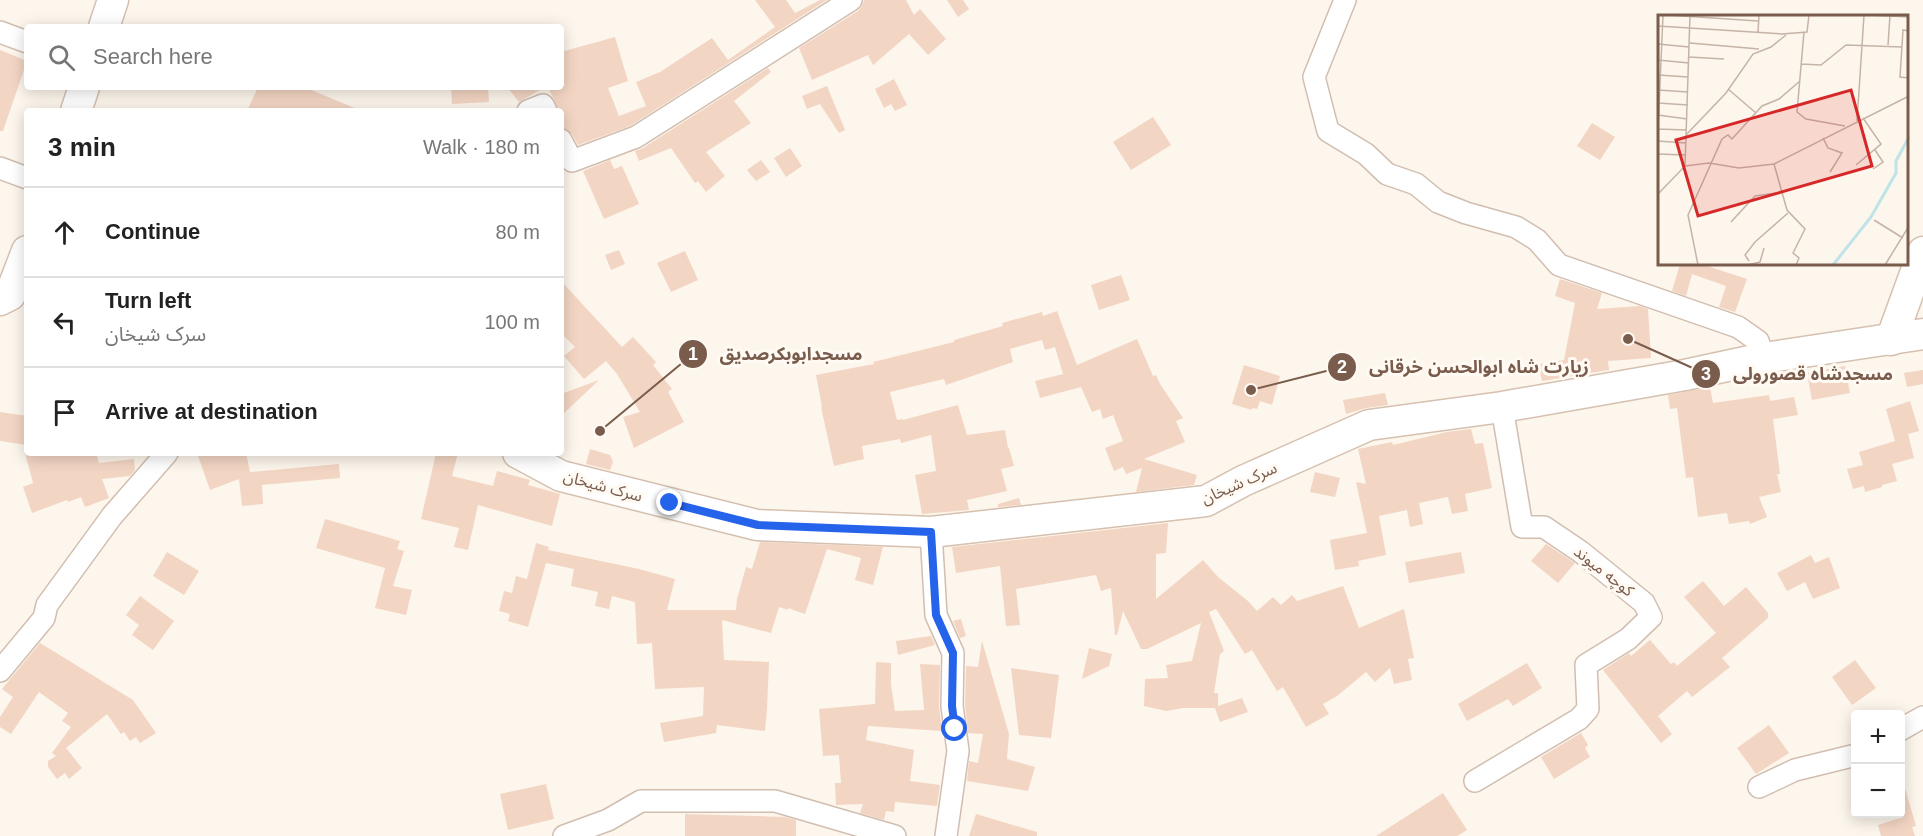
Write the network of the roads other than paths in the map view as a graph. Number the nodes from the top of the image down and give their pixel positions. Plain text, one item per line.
1 (113, 0) edge
2 (850, 0) edge
3 (1344, 0) edge
4 (105, 24) edge
5 (0, 32) edge
6 (24, 41) edge
7 (83, 90) edge
8 (77, 108) edge
9 (564, 146) edge
10 (0, 168) edge
11 (24, 177) edge
12 (1923, 252) edge
13 (24, 260) edge
14 (12, 297) edge
15 (1923, 334) edge
16 (1891, 340) junction
17 (1764, 358) junction
18 (1502, 407) junction
19 (164, 456) edge
20 (524, 456) edge
21 (931, 532) junction
22 (0, 671) edge
23 (1923, 717) edge
24 (1905, 727) edge
25 (1851, 756) edge
26 (1475, 781) dead end
27 (1759, 787) dead end
28 (564, 836) edge
29 (895, 836) edge
30 (946, 836) edge

1 - 4 street
2 - 9 street
3 - 17 street
5 - 6 street
7 - 8 street
10 - 11 street
12 - 16 street
13 - 14 street
15 - 16 street, سرک شیخان
16 - 17 street, سرک شیخان
17 - 18 street, سرک شیخان
18 - 21 street, سرک شیخان
18 - 26 street, کوچه میوند
19 - 22 street
20 - 21 street, سرک شیخان
21 - 30 street
23 - 24 street
25 - 27 street
28 - 29 street

